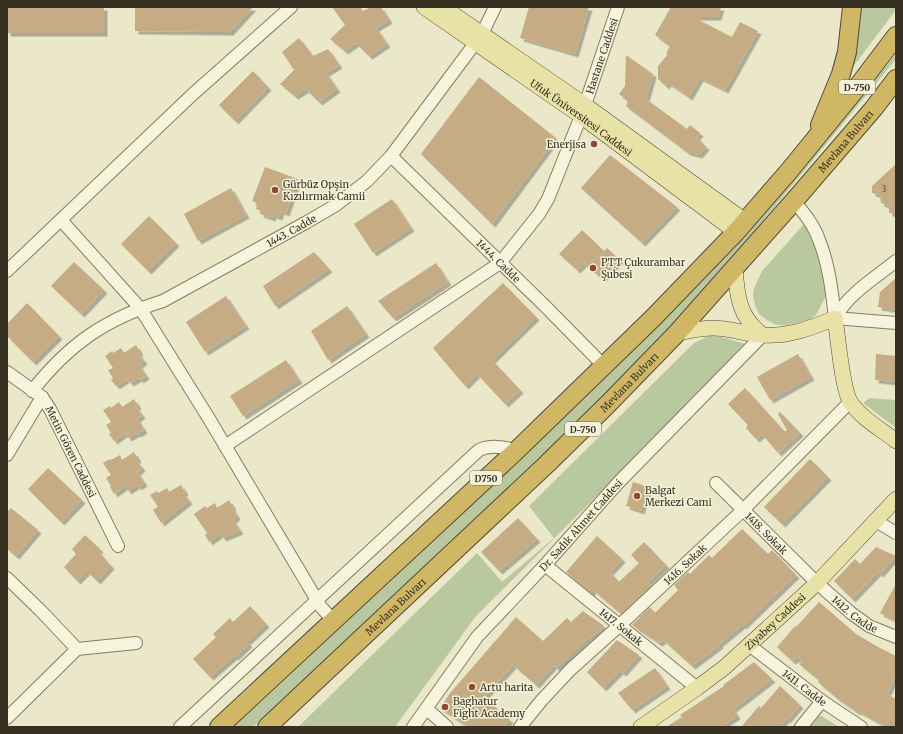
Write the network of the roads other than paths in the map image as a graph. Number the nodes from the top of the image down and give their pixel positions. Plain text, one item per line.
1 (291, 7) edge
2 (424, 7) edge
3 (443, 7) edge
4 (495, 7) edge
5 (618, 7) edge
6 (852, 7) edge
7 (896, 36) edge
8 (479, 38) junction
9 (896, 79) edge
10 (896, 92) edge
11 (874, 108) junction
12 (583, 111) junction
13 (816, 137) junction
14 (391, 156) junction
15 (794, 201) junction
16 (61, 220) junction
17 (741, 226) junction
18 (896, 261) edge
19 (500, 263) junction
20 (735, 268) junction
21 (7, 271) edge
22 (140, 308) junction
23 (835, 318) junction
24 (896, 323) edge
25 (677, 333) junction
26 (763, 336) junction
27 (604, 366) junction
28 (7, 372) edge
29 (37, 394) junction
30 (850, 402) junction
31 (896, 441) edge
32 (226, 446) junction
33 (517, 450) junction
34 (7, 456) edge
35 (716, 483) dead end
36 (896, 499) edge
37 (744, 510) junction
38 (876, 521) junction
39 (896, 534) edge
40 (118, 546) dead end
41 (545, 565) junction
42 (7, 578) edge
43 (817, 583) junction
44 (317, 601) junction
45 (333, 620) junction
46 (620, 625) junction
47 (896, 637) edge
48 (136, 643) dead end
49 (749, 645) junction
50 (77, 648) junction
51 (697, 688) junction
52 (822, 701) junction
53 (427, 709) junction
54 (7, 718) edge
55 (180, 727) edge
56 (219, 727) edge
57 (267, 727) edge
58 (413, 727) edge
59 (447, 727) edge
60 (520, 727) edge
61 (641, 727) edge
62 (801, 727) edge
63 (862, 727) edge

1 - 16 street
2 - 8 main road, Ufuk Üniversitesi Caddesi
3 - 8 main road, Ufuk Üniversitesi Caddesi
4 - 8 street, 1443. Cadde
5 - 12 street, Hastane Caddesi
6 - 13 highway
7 - 13 highway, D-750
8 - 12 main road, Ufuk Üniversitesi Caddesi
8 - 14 street, 1443. Cadde
9 - 11 highway, Mevlana Bulvarı / D-750
10 - 11 highway
11 - 15 highway, Mevlana Bulvarı / D-750
12 - 17 main road, Ufuk Üniversitesi Caddesi
12 - 19 street, Hastane Caddesi
13 - 17 highway, D-750
14 - 19 street, 1444. Cadde
14 - 22 street, 1443. Cadde
15 - 20 highway, Mevlana Bulvarı / D-750
15 - 23 street
16 - 21 street
16 - 22 street
17 - 27 highway, D750
18 - 23 street
19 - 27 street, 1444. Cadde
19 - 32 street, Hastane Caddesi
20 - 25 highway, Mevlana Bulvarı / D-750
20 - 26 main road
22 - 29 street, 1443. Cadde
22 - 32 street
23 - 24 street
23 - 26 main road
23 - 30 main road
25 - 26 main road
25 - 57 highway, Mevlana Bulvarı / D-750
26 - 41 street, Dr. Sadık Ahmet Caddesi
27 - 33 highway, D750
28 - 29 street, Metin Gören Caddesi
29 - 34 street, 1443. Cadde
29 - 40 street, Metin Gören Caddesi
30 - 31 main road
30 - 37 street, 1416. Sokak
32 - 44 street
33 - 44 street
33 - 45 highway, D750
35 - 37 street, 1418. Sokak
36 - 38 main road, Ziyabey Caddesi
37 - 43 street, 1418. Sokak
37 - 46 street, 1416. Sokak
38 - 39 street
38 - 43 main road, Ziyabey Caddesi
41 - 46 street, 1417. Sokak
41 - 53 street, Dr. Sadık Ahmet Caddesi
42 - 50 street
43 - 47 street, 1412. Cadde
43 - 49 main road, Ziyabey Caddesi
44 - 45 street
44 - 55 street
45 - 56 highway, D750
46 - 51 street, 1417. Sokak
46 - 60 street, 1416. Sokak
48 - 50 street
49 - 51 main road, Ziyabey Caddesi
49 - 52 street, 1411. Cadde
50 - 54 street
51 - 61 main road, Ziyabey Caddesi
52 - 62 street
52 - 63 street, 1411. Cadde
53 - 58 street, Dr. Sadık Ahmet Caddesi
53 - 59 street

